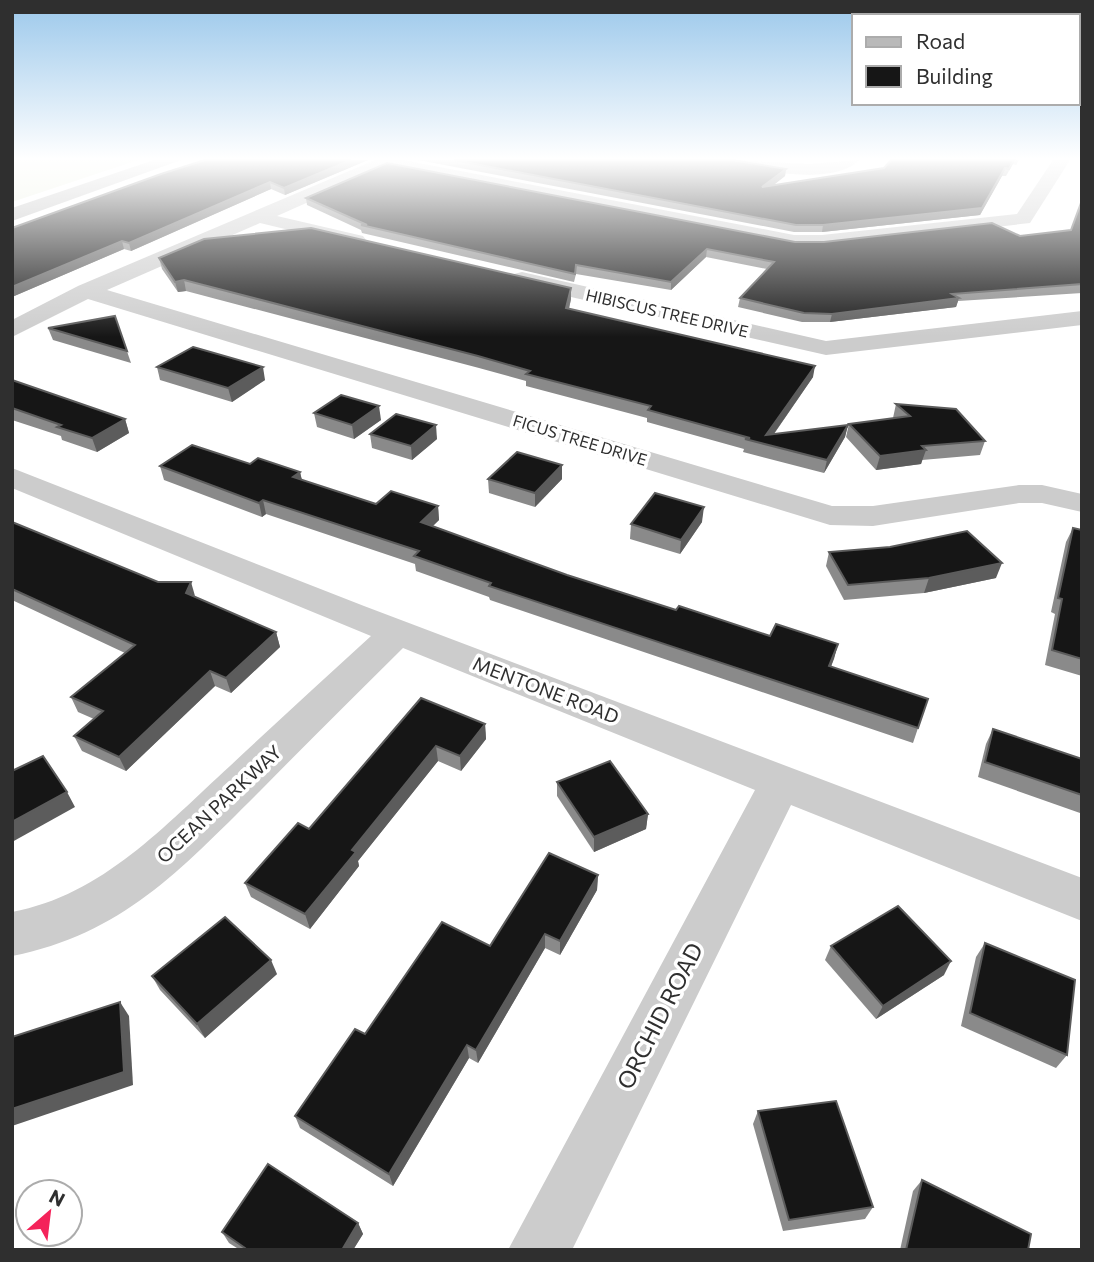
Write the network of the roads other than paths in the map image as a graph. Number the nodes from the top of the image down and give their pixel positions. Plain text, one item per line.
1 (254, 219) edge
2 (266, 219) edge
3 (689, 219) edge
4 (1023, 219) edge
5 (378, 245) edge
6 (499, 274) edge
7 (86, 291) junction
8 (1082, 318) edge
9 (12, 330) edge
10 (12, 477) edge
11 (1082, 503) edge
12 (398, 632) junction
13 (781, 782) junction
14 (1082, 900) edge
15 (12, 934) edge
16 (539, 1250) edge

1 - 7 street
2 - 5 street
3 - 4 street
6 - 8 street, HIBISCUS TREE DRIVE
7 - 9 street
7 - 11 street, FICUS TREE DRIVE
10 - 12 street, MENTONE ROAD
12 - 13 street, MENTONE ROAD
12 - 15 street, OCEAN PARKWAY
13 - 14 street, MENTONE ROAD
13 - 16 street, ORCHID ROAD

